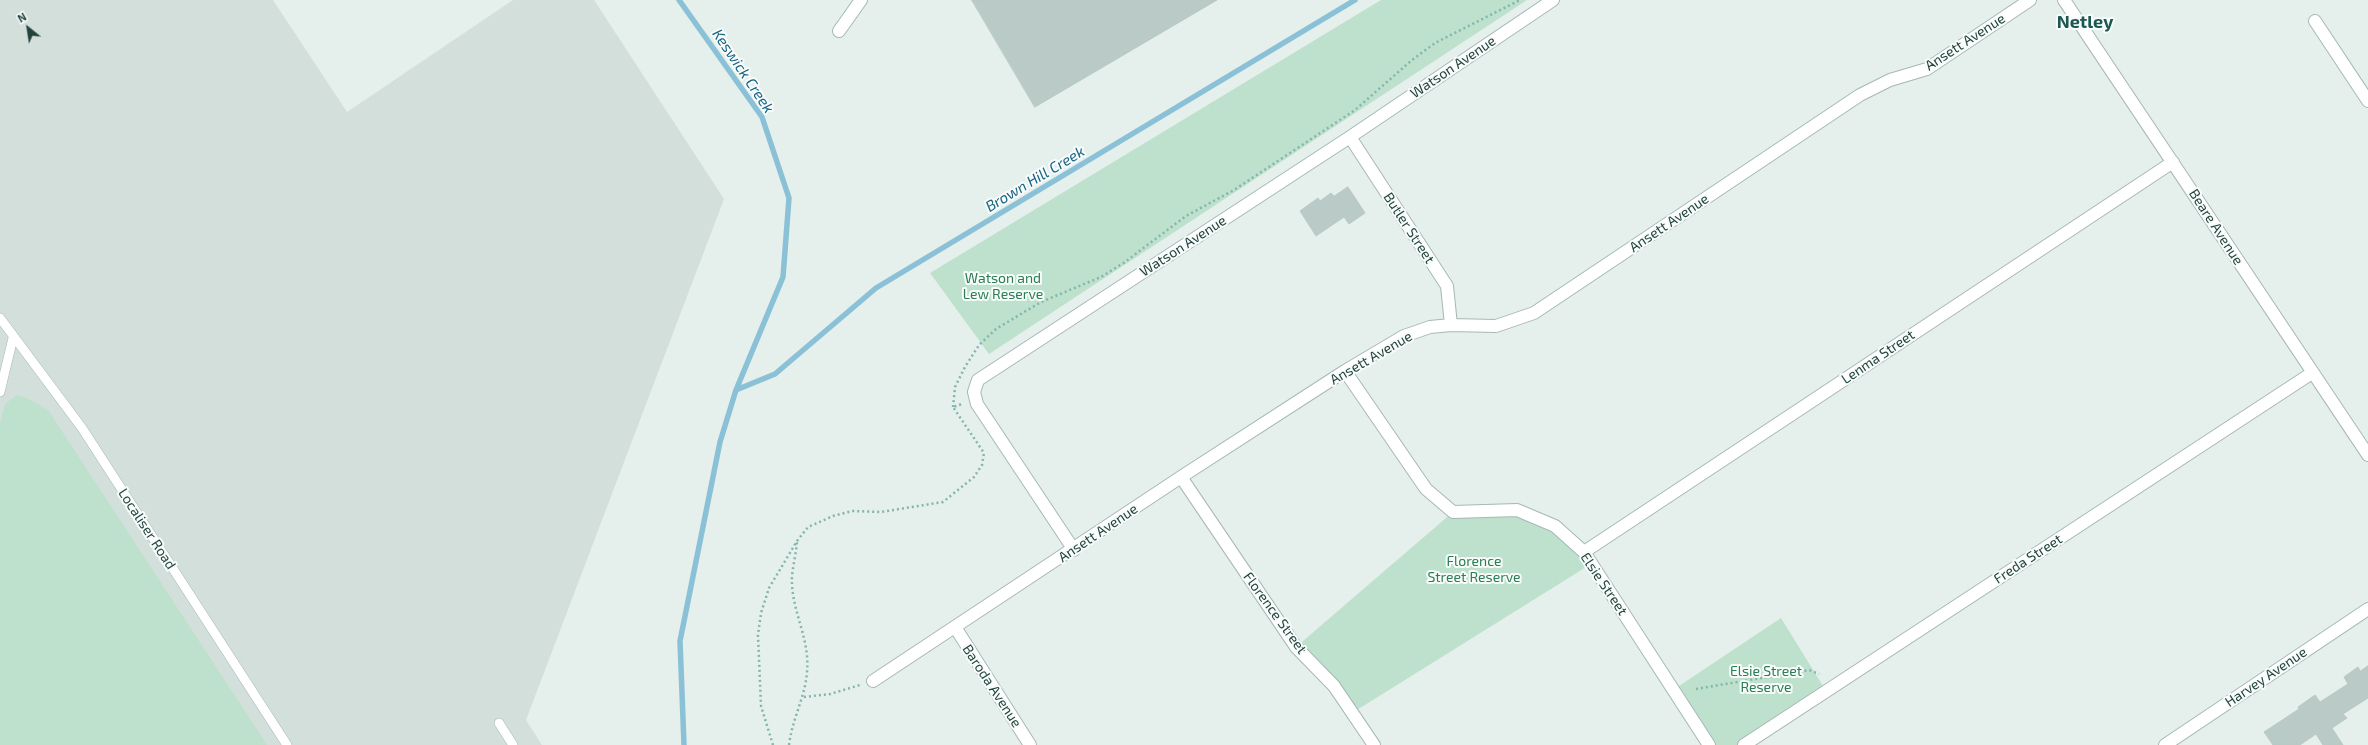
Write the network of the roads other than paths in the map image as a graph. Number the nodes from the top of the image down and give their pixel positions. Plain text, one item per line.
1 (860, 0) edge
2 (1553, 0) edge
3 (2030, 0) edge
4 (2064, 0) edge
5 (2315, 21) dead end
6 (839, 30) dead end
7 (2368, 101) edge
8 (1350, 137) junction
9 (2173, 162) junction
10 (0, 318) edge
11 (1451, 325) junction
12 (13, 338) junction
13 (1345, 371) junction
14 (2312, 373) junction
15 (0, 390) edge
16 (2368, 455) edge
17 (1181, 477) junction
18 (1074, 550) junction
19 (1584, 552) junction
20 (2368, 609) edge
21 (955, 627) junction
22 (873, 680) road end
23 (499, 723) dead end
24 (287, 745) edge
25 (513, 745) edge
26 (1030, 745) edge
27 (1374, 745) edge
28 (1709, 745) edge
29 (1744, 745) edge
30 (2165, 745) edge

1 - 6 street
2 - 8 street, Watson Avenue
3 - 11 street, Ansett Avenue
4 - 9 street, Beare Avenue
5 - 7 street
8 - 11 street, Butler Street
8 - 18 street, Watson Avenue
9 - 14 street, Beare Avenue
9 - 19 street, Lenma Street
10 - 12 lane, Localiser Road
11 - 13 street, Ansett Avenue
12 - 15 lane
12 - 24 lane, Localiser Road
13 - 17 street, Ansett Avenue
13 - 19 street, Elsie Street
14 - 16 street, Beare Avenue
14 - 29 street, Freda Street
17 - 18 street, Ansett Avenue
17 - 27 street, Florence Street
18 - 21 street, Ansett Avenue
19 - 28 street, Elsie Street
20 - 30 street, Harvey Avenue
21 - 22 street, Ansett Avenue
21 - 26 street, Baroda Avenue
23 - 25 lane

